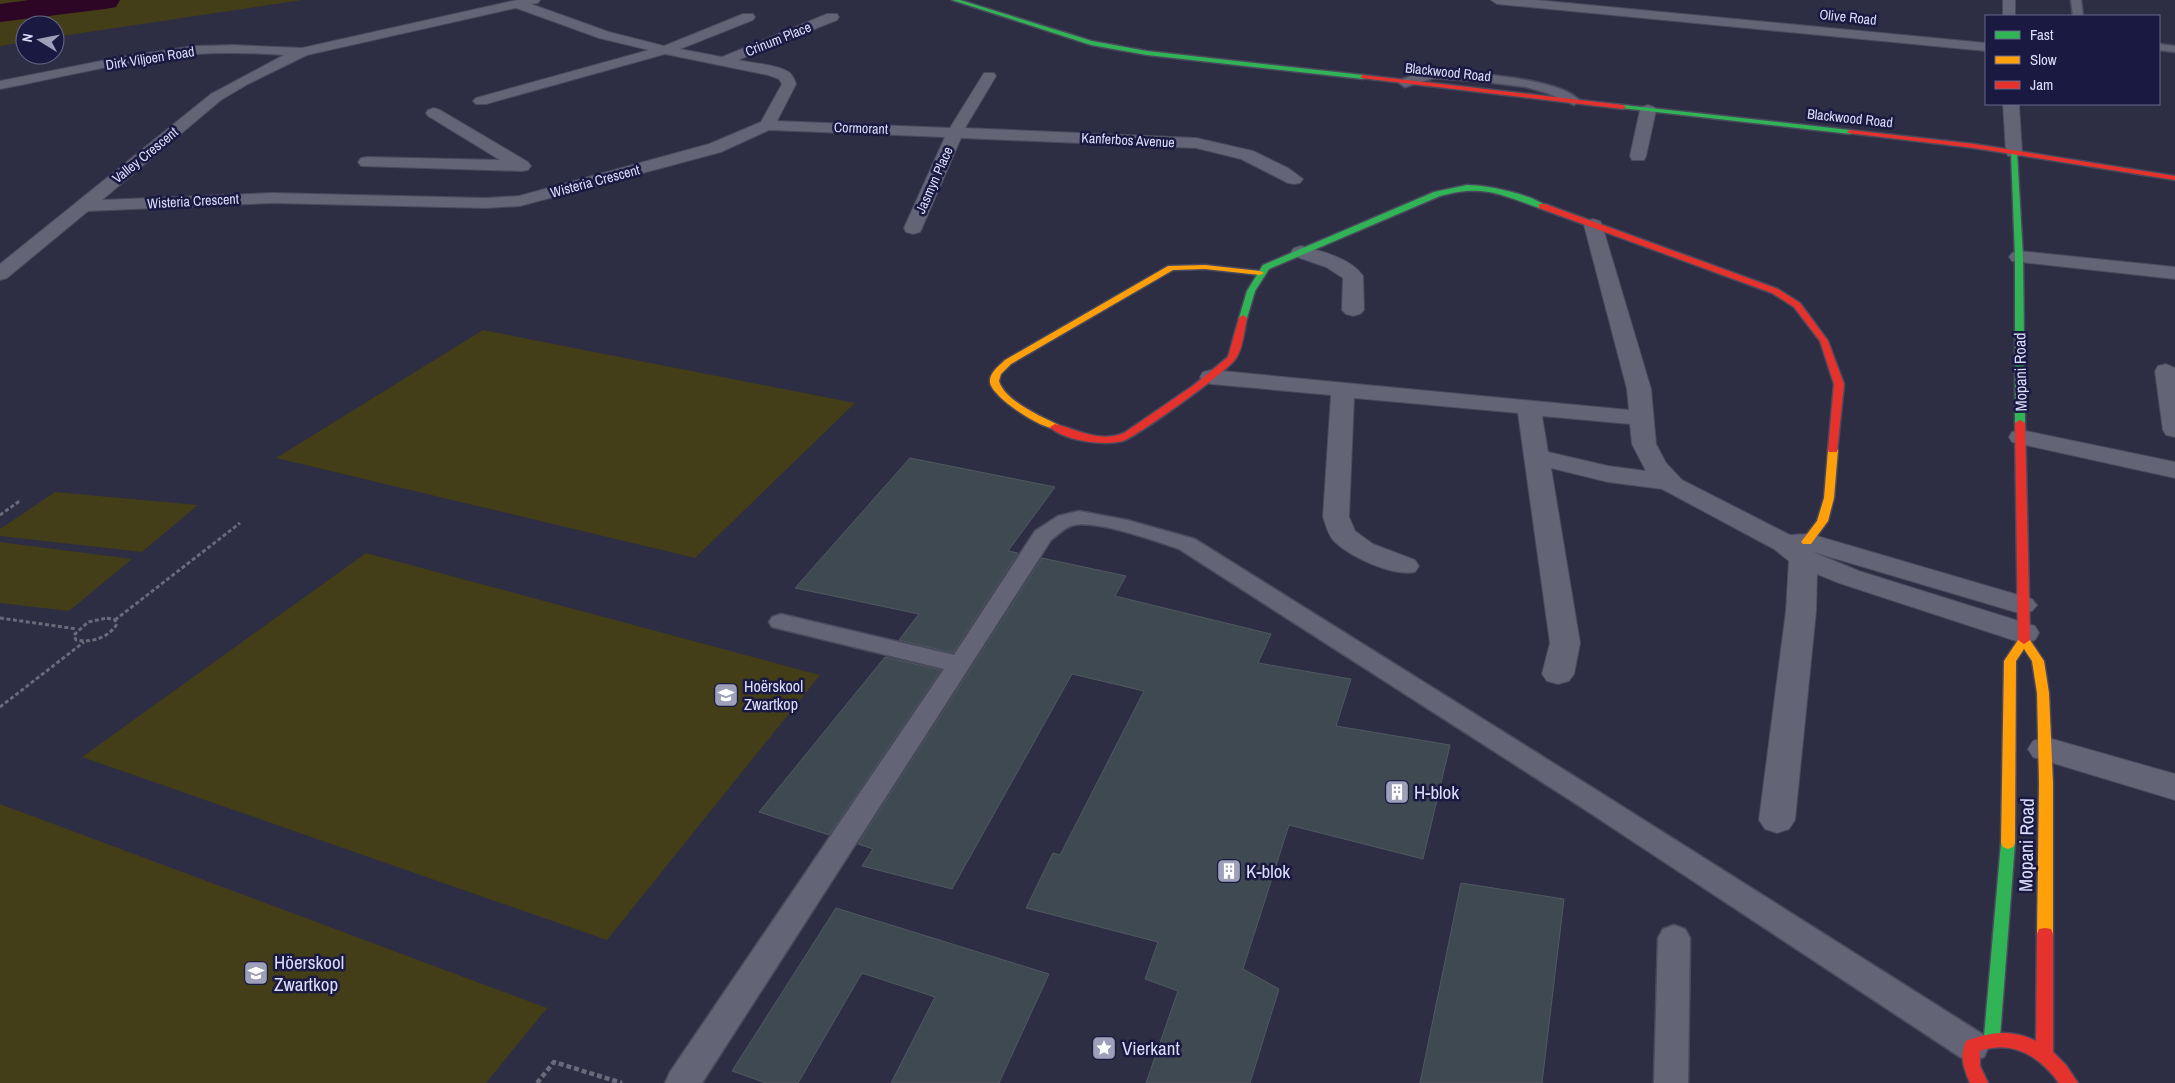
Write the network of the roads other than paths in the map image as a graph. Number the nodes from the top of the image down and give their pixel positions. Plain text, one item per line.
1 (534, 0) edge
2 (955, 0) edge
3 (1497, 0) edge
4 (1668, 0) edge
5 (2009, 0) edge
6 (2076, 0) edge
7 (518, 4) junction
8 (1656, 15) junction
9 (2008, 15) edge
10 (2078, 15) edge
11 (748, 16) dead end
12 (832, 17) dead end
13 (1985, 47) edge
14 (2160, 47) edge
15 (2175, 49) edge
16 (665, 50) junction
17 (302, 52) junction
18 (724, 61) junction
19 (989, 76) dead end
20 (1405, 83) joint
21 (0, 85) edge
22 (481, 101) dead end
23 (1574, 102) joint
24 (2011, 105) edge
25 (1648, 110) junction
26 (434, 113) dead end
27 (766, 125) junction
28 (955, 132) junction
29 (2014, 154) junction
30 (1638, 156) dead end
31 (367, 162) dead end
32 (522, 166) junction
33 (2175, 178) edge
34 (1294, 179) dead end
35 (2175, 184) edge
36 (550, 194) junction
37 (83, 206) junction
38 (1593, 225) junction
39 (913, 228) dead end
40 (1301, 252) junction
41 (2018, 256) junction
42 (2175, 273) edge
43 (0, 274) edge
44 (1260, 274) junction
45 (1353, 310) dead end
46 (2166, 371) dead end
47 (1211, 377) junction
48 (1343, 389) junction
49 (1529, 407) junction
50 (1642, 418) junction
51 (2175, 430) edge
52 (2021, 437) junction
53 (1537, 457) junction
54 (2175, 470) edge
55 (1671, 482) junction
56 (1798, 548) junction
57 (1405, 566) dead end
58 (781, 622) dead end
59 (2023, 626) junction
60 (960, 665) junction
61 (1558, 674) dead end
62 (2045, 749) junction
63 (2175, 787) edge
64 (1777, 820) dead end
65 (1674, 938) dead end
66 (1982, 1042) junction
67 (2044, 1054) junction
68 (682, 1083) edge
69 (1671, 1083) edge
70 (1979, 1083) edge
71 (2070, 1083) edge

1 - 7 street
2 - 20 street, Blackwood Road
3 - 8 street, Olive Road
4 - 8 street
5 - 9 street
6 - 10 lane
7 - 16 street
7 - 17 street
8 - 13 street, Olive Road
11 - 16 street
12 - 18 street, Crinum Place
14 - 15 lane
16 - 18 street
16 - 22 street
17 - 21 street, Dirk Viljoen Road
17 - 37 street, Valley Crescent
18 - 27 street
19 - 28 street, Jasmyn Place
20 - 23 lane
23 - 25 street, Blackwood Road
24 - 29 street, Mopani Road
25 - 29 street, Blackwood Road
25 - 30 street
26 - 32 street
27 - 28 street, Cormorant
27 - 36 street, Wisteria Crescent
28 - 34 street, Kanferbos Avenue
28 - 39 street, Jasmyn Place
29 - 33 street, Blackwood Road
29 - 35 street, Blackwood Road
29 - 41 street, Mopani Road
31 - 32 street
32 - 36 street
36 - 37 street, Wisteria Crescent
37 - 43 street, Valley Crescent
38 - 40 street
38 - 50 street
38 - 56 street
40 - 44 street
40 - 45 street
41 - 42 street
41 - 52 street, Mopani Road
44 - 47 street
44 - 47 street
46 - 51 street
47 - 48 street
48 - 49 street
48 - 57 street
49 - 50 street
49 - 53 street
50 - 55 street
52 - 54 street
52 - 59 street, Mopani Road
53 - 55 street
53 - 61 street
55 - 56 street
56 - 59 street
56 - 64 street
58 - 60 lane
59 - 62 street, Mopani Road
59 - 66 street, Mopani Road
60 - 66 lane
60 - 68 lane
62 - 63 street
62 - 67 street, Mopani Road
65 - 69 lane
66 - 67 street
66 - 70 street, Mopani Road
67 - 71 street

